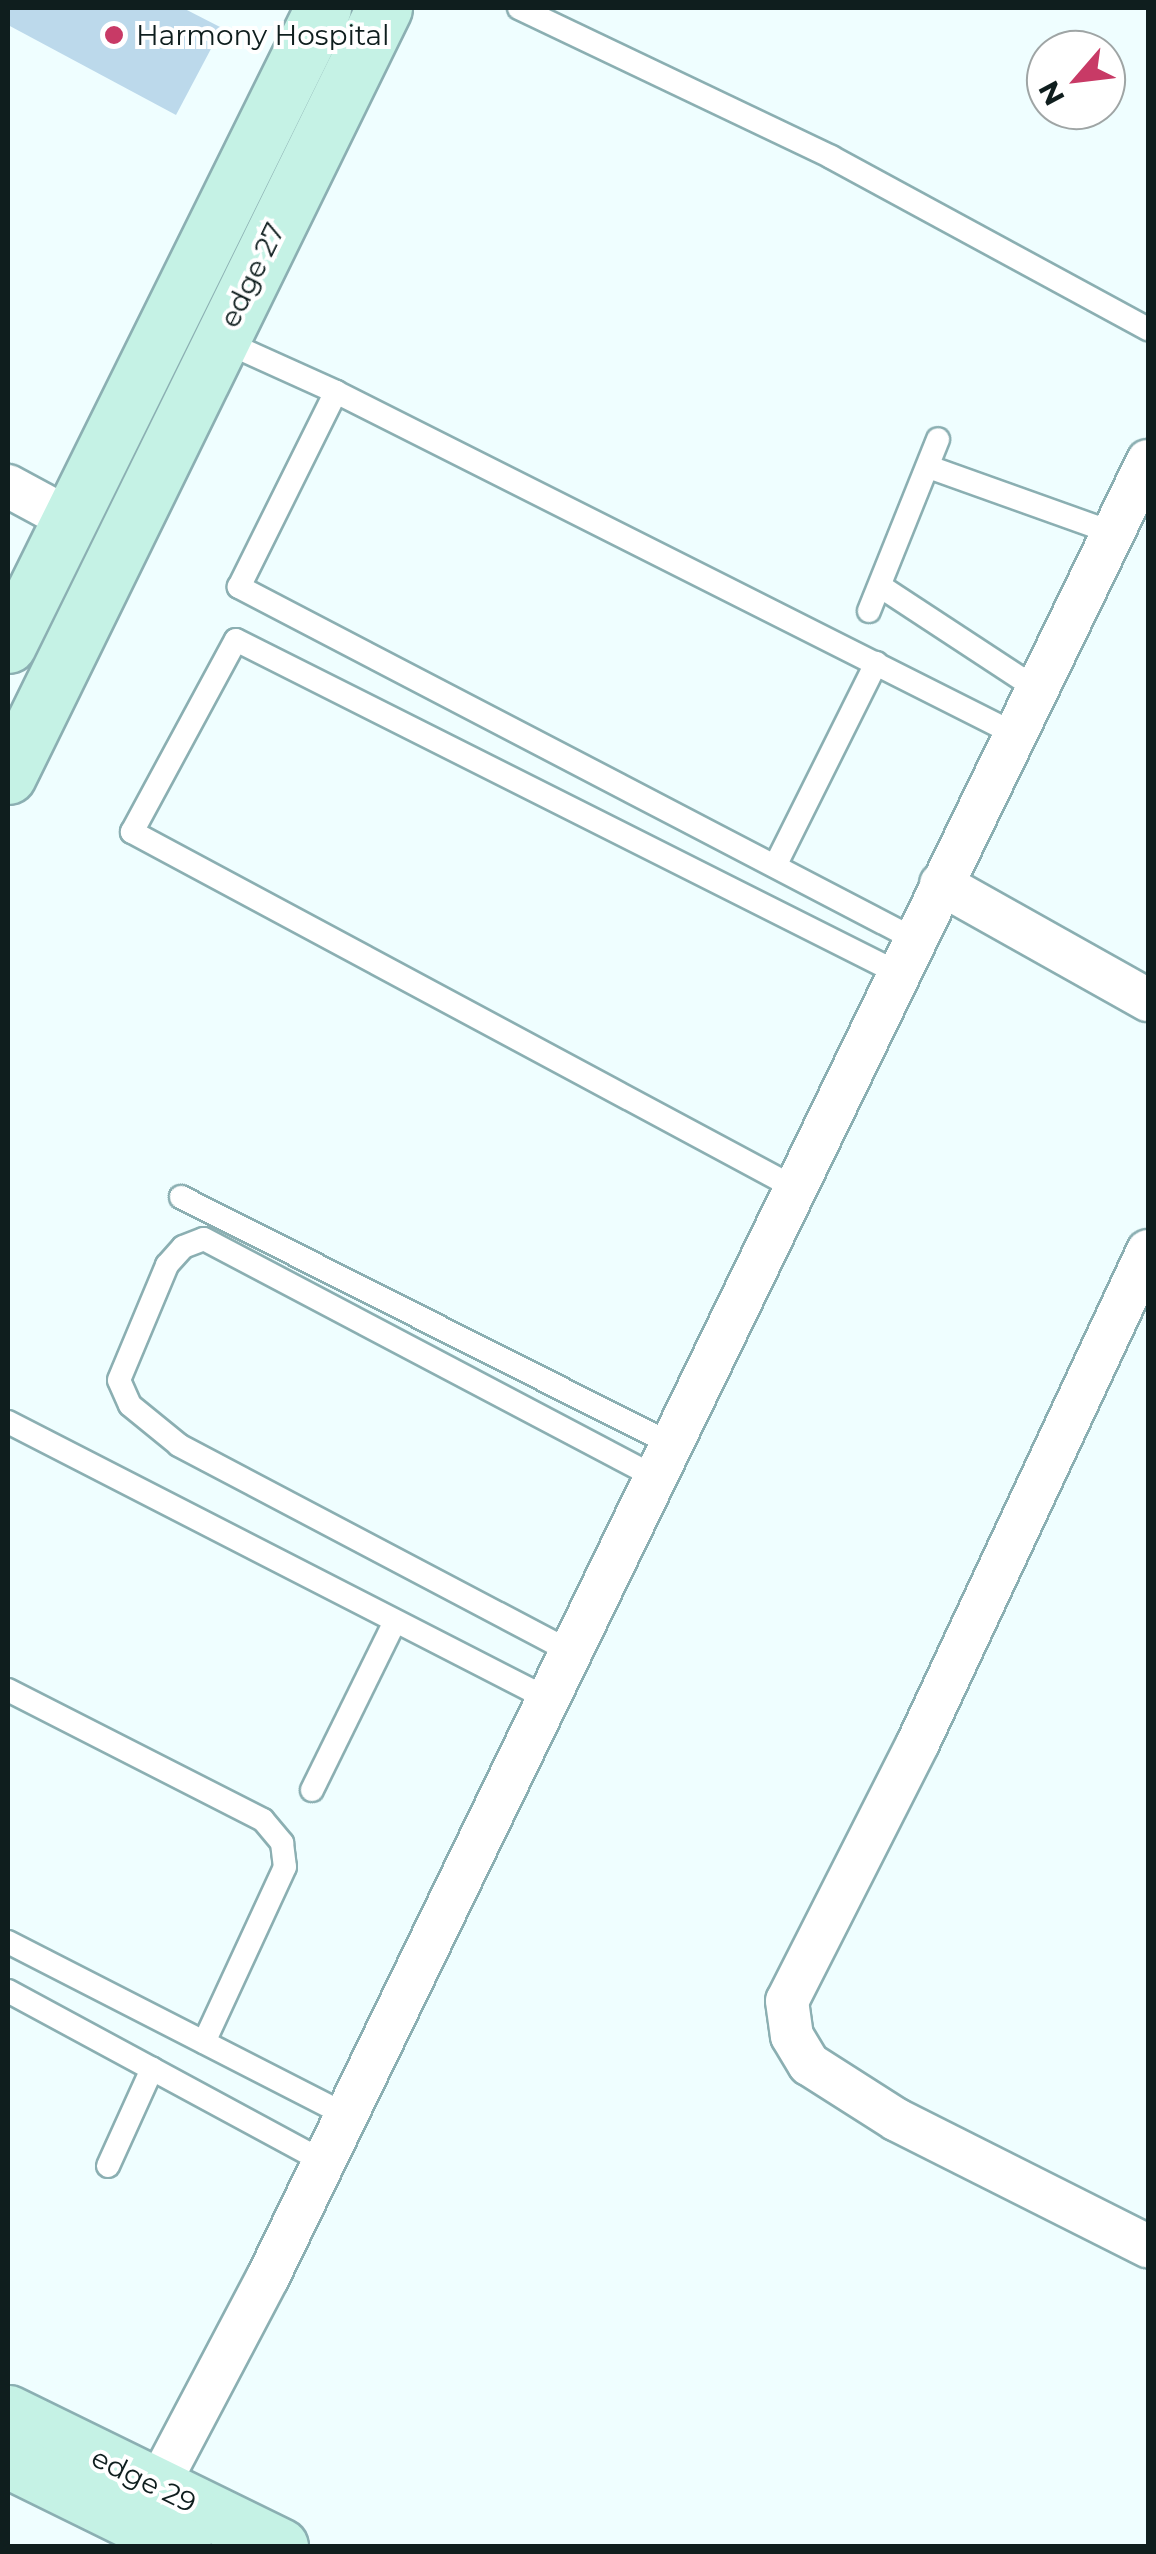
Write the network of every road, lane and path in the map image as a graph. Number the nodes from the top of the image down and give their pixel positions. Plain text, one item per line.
1 (323, 8) edge
2 (384, 8) edge
3 (519, 8) edge
4 (1148, 329) edge
5 (220, 340) junction
6 (336, 392) junction
7 (938, 439) dead end
8 (1148, 461) edge
9 (929, 467) junction
10 (8, 486) edge
11 (69, 519) junction
12 (1113, 533) junction
13 (121, 543) junction
14 (880, 586) junction
15 (870, 611) dead end
16 (8, 645) edge
17 (876, 664) junction
18 (1037, 688) junction
19 (1015, 734) junction
20 (8, 776) edge
21 (775, 866) junction
22 (941, 884) junction
23 (909, 957) junction
24 (1148, 1000) edge
25 (797, 1189) junction
26 (182, 1197) dead end
27 (1148, 1250) edge
28 (8, 1422) edge
29 (667, 1462) junction
30 (394, 1623) junction
31 (573, 1652) junction
32 (8, 1690) edge
33 (550, 1700) junction
34 (312, 1790) dead end
35 (8, 1942) edge
36 (8, 1992) edge
37 (204, 2042) junction
38 (152, 2069) junction
39 (346, 2116) junction
40 (324, 2161) junction
41 (108, 2166) dead end
42 (1148, 2246) edge
43 (8, 2412) edge
44 (8, 2460) edge
45 (151, 2526) edge
46 (280, 2546) edge

1 - 11 main road
2 - 5 main road, edge 27
3 - 4 lane
5 - 6 lane
5 - 13 main road, edge 27
6 - 17 lane
6 - 21 lane
7 - 9 lane
8 - 12 street
9 - 12 lane
9 - 14 lane
10 - 11 street
11 - 13 main road
11 - 16 main road
12 - 18 street
13 - 20 main road, edge 27
14 - 15 lane
14 - 18 lane
17 - 19 lane
17 - 21 lane
18 - 19 street
19 - 22 street
21 - 23 lane
22 - 23 street
22 - 24 street
23 - 25 street
23 - 25 lane
25 - 29 street
26 - 29 lane
27 - 42 street
28 - 30 lane
29 - 31 street
29 - 31 lane
30 - 33 lane
30 - 34 lane
31 - 33 street
32 - 37 lane
33 - 39 street
35 - 37 lane
36 - 38 lane
37 - 39 lane
38 - 40 lane
38 - 41 lane
39 - 40 street
40 - 45 street
43 - 45 main road, edge 29
44 - 45 main road
45 - 46 main road, edge 29

